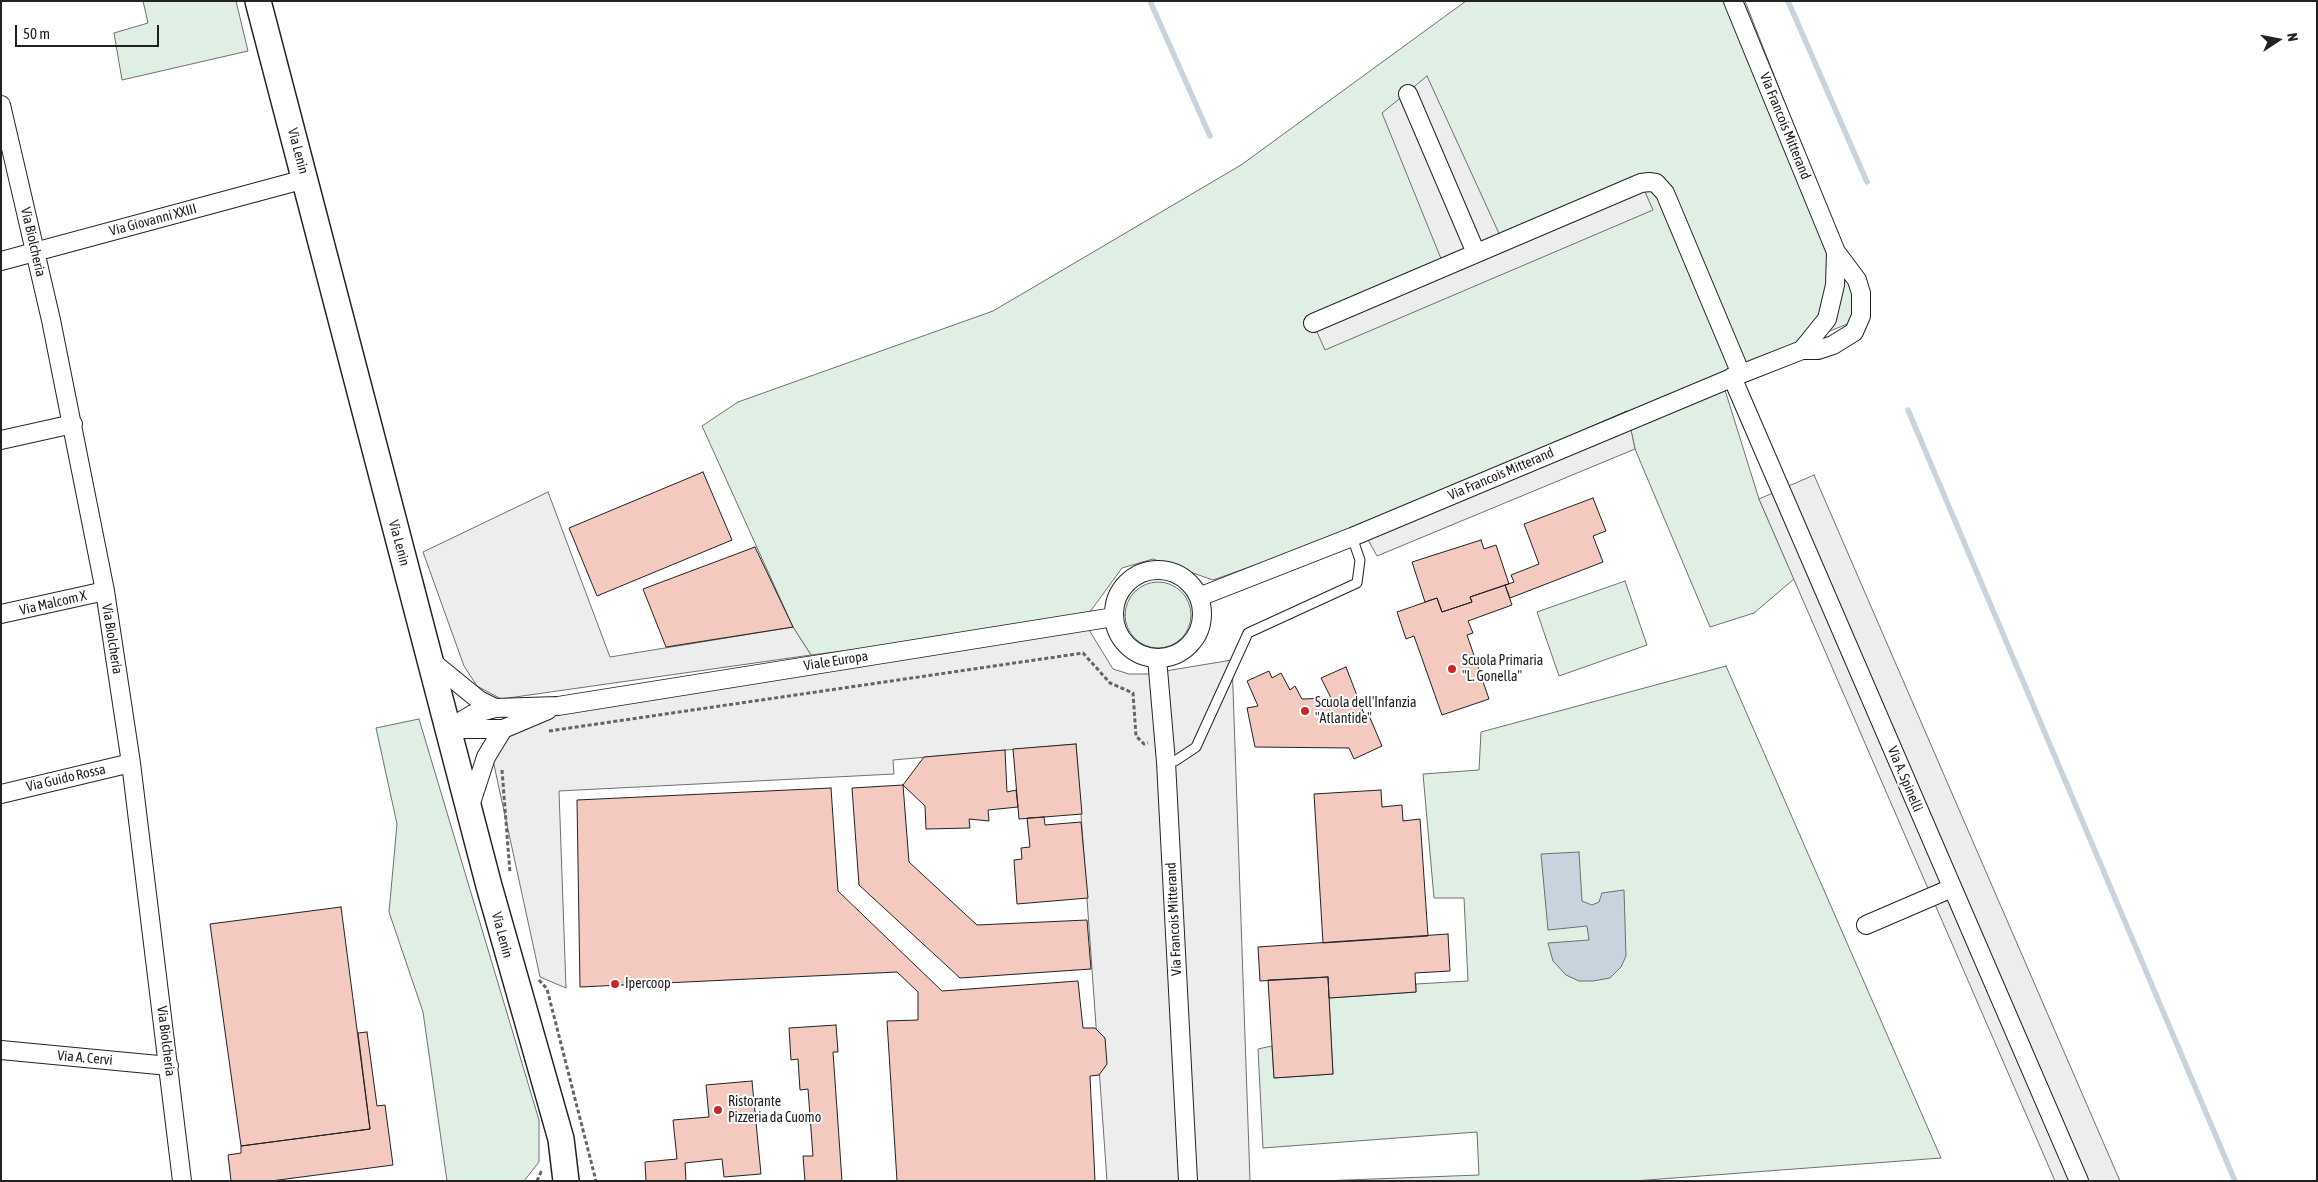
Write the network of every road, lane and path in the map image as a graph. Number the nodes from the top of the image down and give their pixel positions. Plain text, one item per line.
1 (258, 1) edge
2 (1734, 1) edge
3 (1408, 94) dead end
4 (1, 105) edge
5 (305, 179) junction
6 (1836, 252) junction
7 (35, 253) junction
8 (1476, 253) junction
9 (1, 261) edge
10 (1313, 323) dead end
11 (1802, 350) junction
12 (1736, 376) junction
13 (73, 424) junction
14 (1, 440) edge
15 (1352, 537) junction
16 (105, 591) junction
17 (1199, 597) junction
18 (1, 614) edge
19 (1114, 617) junction
20 (1157, 658) junction
21 (430, 660) junction
22 (558, 706) junction
23 (495, 708) junction
24 (448, 729) junction
25 (503, 729) junction
26 (545, 732) dead end
27 (1164, 742) junction
28 (504, 762) dead end
29 (1166, 762) junction
30 (131, 763) junction
31 (1, 794) edge
32 (469, 810) junction
33 (512, 880) dead end
34 (1952, 888) junction
35 (1866, 925) dead end
36 (537, 972) dead end
37 (1, 1050) edge
38 (169, 1066) junction
39 (544, 1084) junction
40 (182, 1181) edge
41 (550, 1181) edge
42 (566, 1181) edge
43 (596, 1181) edge
44 (1188, 1181) edge
45 (2079, 1181) edge

1 - 5 main road, Via Lenin
2 - 6 street, Via Francois Mitterand
3 - 8 street
4 - 7 street, Via Biolcheria
5 - 7 street, Via Giovanni XXIII
5 - 21 main road, Via Lenin
6 - 11 street
6 - 11 street, Via Francois Mitterand
7 - 9 street, Via Giovanni XXIII
7 - 13 street, Via Biolcheria
8 - 10 street, Via A. Spinelli
8 - 12 street, Via A. Spinelli
11 - 12 street, Via Francois Mitterand
12 - 15 street, Via Francois Mitterand
12 - 34 street, Via A. Spinelli
13 - 14 street
13 - 16 street, Via Biolcheria
15 - 17 street, Via Francois Mitterand
15 - 29 lane
16 - 18 street, Via Malcom X
16 - 30 street, Via Biolcheria
17 - 19 street
17 - 20 street
19 - 20 street
19 - 22 street, Viale Europa
20 - 27 street, Via Francois Mitterand
21 - 23 street
21 - 24 main road, Via Lenin
22 - 23 street
22 - 25 street
23 - 24 street
24 - 25 street
24 - 32 main road, Via Lenin
25 - 32 street
26 - 27 path
27 - 29 street, Via Francois Mitterand
28 - 33 path
29 - 44 street, Via Francois Mitterand
30 - 31 street, Via Guido Rossa
30 - 38 street, Via Biolcheria
32 - 39 main road, Via Lenin
34 - 35 street
34 - 45 street, Via A. Spinelli
36 - 43 path
37 - 38 street, Via A. Cervi
38 - 40 street, Via Biolcheria
39 - 41 main road, Via Lenin
39 - 42 main road, Via Lenin

